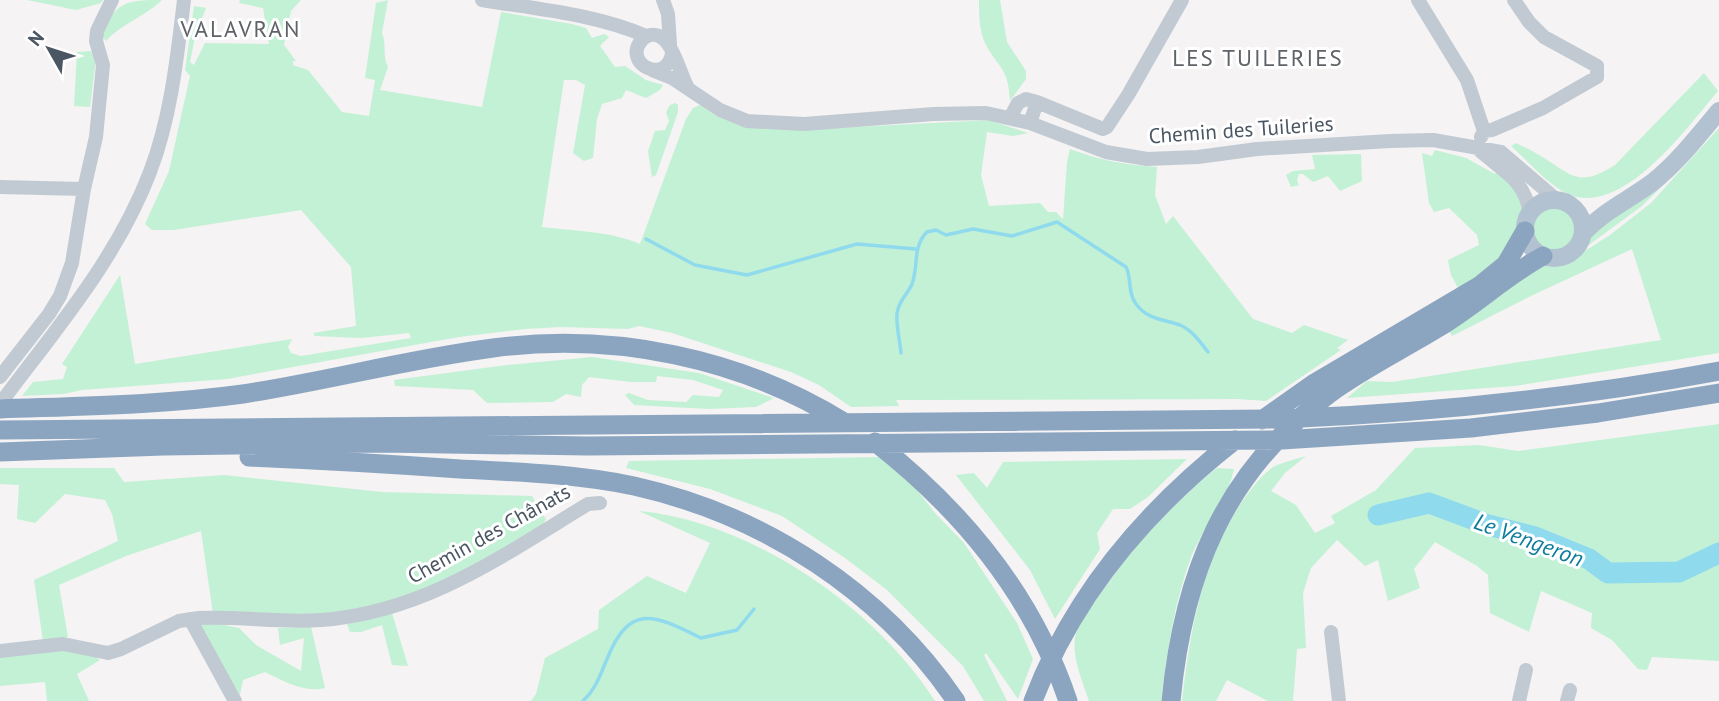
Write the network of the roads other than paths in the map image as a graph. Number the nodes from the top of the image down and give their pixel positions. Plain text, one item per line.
1 (112, 0) edge
2 (184, 0) edge
3 (482, 0) edge
4 (662, 0) edge
5 (1182, 0) edge
6 (1418, 0) edge
7 (1514, 0) edge
8 (611, 24) junction
9 (650, 35) junction
10 (671, 49) junction
11 (637, 55) junction
12 (652, 70) junction
13 (689, 88) junction
14 (1037, 102) junction
15 (1719, 111) edge
16 (1010, 118) junction
17 (1030, 123) junction
18 (1484, 131) junction
19 (1477, 148) junction
20 (0, 187) edge
21 (84, 190) junction
22 (1564, 202) junction
23 (1618, 203) junction
24 (1527, 222) junction
25 (1583, 233) junction
26 (1543, 256) junction
27 (1719, 371) edge
28 (0, 377) edge
29 (1719, 393) edge
30 (4, 407) edge
31 (0, 429) edge
32 (55, 451) junction
33 (0, 452) edge
34 (600, 503) dead end
35 (190, 619) junction
36 (1331, 632) dead end
37 (0, 651) edge
38 (1526, 670) dead end
39 (235, 701) edge
40 (956, 701) edge
41 (1033, 701) edge
42 (1068, 701) edge
43 (1171, 701) edge
44 (1339, 701) edge
45 (1519, 701) edge

1 - 21 street
2 - 30 street
3 - 8 street
4 - 9 street
4 - 10 street
5 - 14 street
6 - 18 street
7 - 18 street
8 - 9 street
8 - 11 street
9 - 10 street
9 - 11 street
10 - 12 street
10 - 13 street, Chemin des Tuileries
11 - 12 street
12 - 13 street, Chemin des Tuileries
13 - 16 street, Chemin des Tuileries
14 - 16 street
14 - 17 street
15 - 23 main road
16 - 17 street, Chemin des Tuileries
17 - 19 street, Chemin des Tuileries
18 - 19 street
19 - 22 street, Chemin des Tuileries
19 - 24 street, Chemin des Tuileries
20 - 21 street
21 - 28 street
22 - 23 main road
22 - 24 main road
22 - 25 main road
23 - 25 main road
24 - 26 main road
24 - 41 highway
25 - 26 main road
26 - 43 highway
27 - 31 highway
29 - 32 highway
30 - 42 highway
32 - 33 highway
32 - 40 highway
34 - 35 street, Chemin des Chânats
35 - 37 street, Chemin des Chânats
35 - 39 street
36 - 44 street
38 - 45 street

